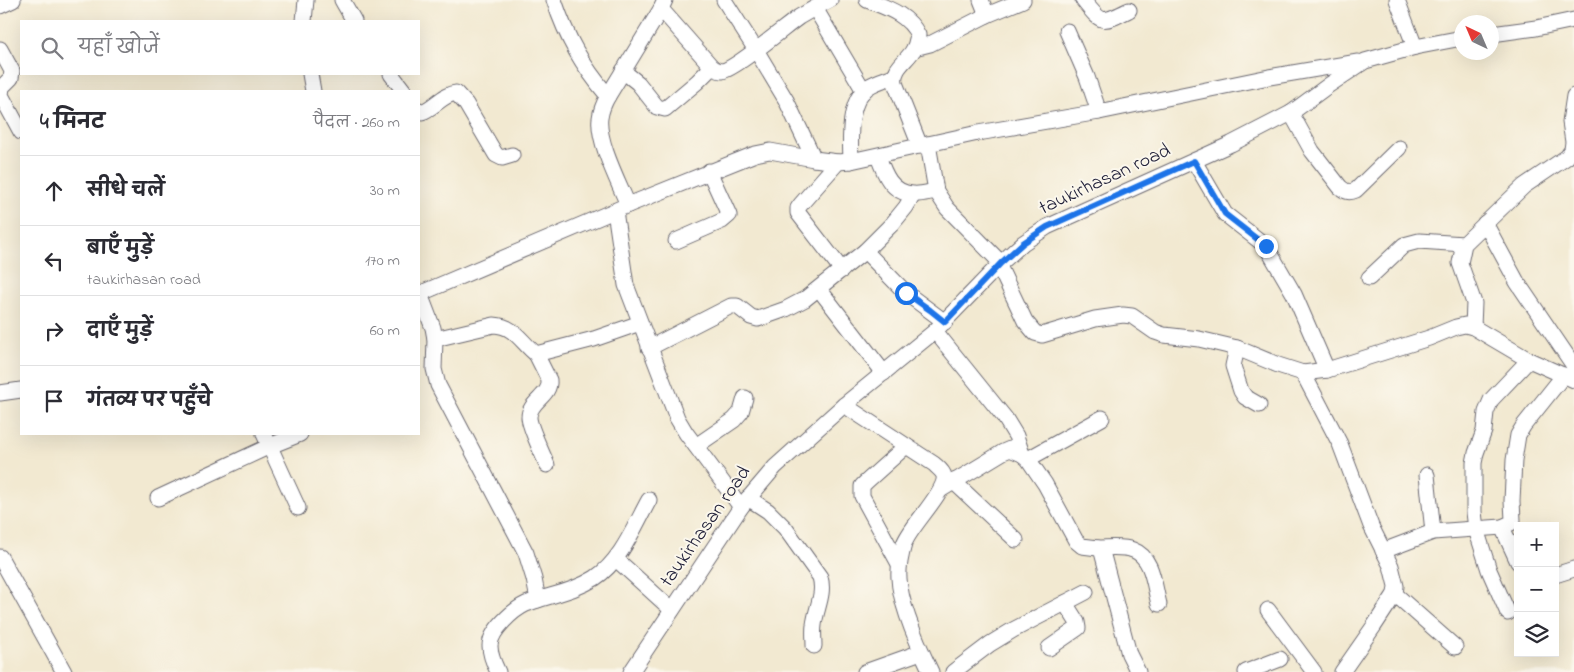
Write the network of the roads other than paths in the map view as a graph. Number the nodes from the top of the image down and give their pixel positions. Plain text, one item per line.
1 (13, 0) edge
2 (306, 0) edge
3 (342, 0) edge
4 (554, 0) edge
5 (724, 0) edge
6 (830, 0) edge
7 (867, 0) edge
8 (982, 0) edge
9 (1023, 0) edge
10 (1083, 0) edge
11 (1400, 1) edge
12 (663, 5) edge
13 (0, 6) edge
14 (815, 8) junction
15 (1129, 10) dead end
16 (988, 15) junction
17 (304, 20) edge
18 (353, 20) edge
19 (1574, 20) edge
20 (1067, 31) dead end
21 (1499, 33) edge
22 (1454, 40) edge
23 (1415, 47) junction
24 (914, 48) junction
25 (0, 49) edge
26 (756, 50) junction
27 (1365, 60) junction
28 (712, 67) junction
29 (623, 71) junction
30 (310, 75) edge
31 (392, 75) edge
32 (894, 76) junction
33 (313, 90) edge
34 (403, 90) edge
35 (864, 90) junction
36 (608, 96) junction
37 (1574, 96) edge
38 (420, 111) edge
39 (1098, 112) junction
40 (1291, 113) junction
41 (20, 130) edge
42 (924, 145) junction
43 (1399, 148) dead end
44 (1573, 151) edge
45 (512, 155) dead end
46 (878, 156) junction
47 (814, 159) junction
48 (845, 161) junction
49 (1194, 161) junction
50 (709, 172) junction
51 (936, 191) junction
52 (912, 194) junction
53 (621, 208) junction
54 (1485, 223) junction
55 (676, 241) dead end
56 (1464, 244) junction
57 (865, 250) junction
58 (1000, 264) junction
59 (842, 270) junction
60 (1370, 278) dead end
61 (819, 289) junction
62 (420, 294) edge
63 (420, 296) edge
64 (640, 323) junction
65 (940, 327) junction
66 (1473, 327) junction
67 (435, 339) junction
68 (650, 348) junction
69 (1237, 348) junction
70 (536, 354) junction
71 (1529, 360) junction
72 (1327, 370) junction
73 (884, 373) junction
74 (1303, 373) junction
75 (1571, 374) edge
76 (20, 390) edge
77 (0, 393) edge
78 (745, 398) dead end
79 (844, 405) junction
80 (1259, 405) dead end
81 (1102, 418) dead end
82 (294, 435) edge
83 (267, 440) edge
84 (696, 446) junction
85 (906, 446) junction
86 (1025, 457) junction
87 (547, 464) dead end
88 (1427, 475) dead end
89 (948, 485) junction
90 (158, 498) dead end
91 (650, 500) dead end
92 (745, 502) junction
93 (298, 508) dead end
94 (1502, 527) junction
95 (1476, 529) junction
96 (1433, 532) junction
97 (1016, 540) dead end
98 (1098, 548) junction
99 (1383, 551) junction
100 (1514, 553) edge
101 (0, 557) edge
102 (616, 559) junction
103 (899, 564) junction
104 (1574, 569) edge
105 (1559, 574) edge
106 (1086, 592) dead end
107 (1394, 594) junction
108 (538, 600) junction
109 (1065, 603) junction
110 (1159, 604) dead end
111 (672, 610) junction
112 (1268, 610) dead end
113 (1508, 613) dead end
114 (814, 646) dead end
115 (1455, 647) dead end
116 (1049, 648) dead end
117 (921, 652) junction
118 (1280, 659) dead end
119 (64, 672) edge
120 (498, 672) edge
121 (631, 672) edge
122 (865, 672) edge
123 (931, 672) edge
124 (953, 672) edge
125 (1138, 672) edge
126 (1246, 672) edge
127 (1314, 672) edge
128 (1342, 672) edge

1 - 13 street
2 - 17 street
3 - 18 street
4 - 36 street
5 - 26 street
6 - 14 street
7 - 24 street
8 - 16 street
9 - 16 street
10 - 15 street
11 - 23 street
12 - 28 street
12 - 29 street
14 - 26 street
14 - 35 street
16 - 24 street
19 - 21 street
20 - 39 street
22 - 23 street, taukirhasan road
23 - 27 street, taukirhasan road
24 - 32 street
25 - 41 street
26 - 28 street
26 - 47 street
27 - 39 street
27 - 40 street, taukirhasan road
28 - 29 street
29 - 36 street
30 - 33 street
31 - 34 street
32 - 35 street
32 - 42 street
35 - 48 street
36 - 53 street
37 - 44 street
38 - 45 street
39 - 42 street
40 - 43 street
40 - 49 street, taukirhasan road
42 - 46 street
42 - 51 street
44 - 54 street
46 - 48 street
46 - 52 street
47 - 48 street
47 - 50 street
48 - 59 street
49 - 58 street, taukirhasan road
49 - 72 street
50 - 53 street
50 - 55 street
51 - 52 street
51 - 58 street
52 - 57 street
53 - 62 street
53 - 64 street
54 - 56 street
54 - 75 street
56 - 60 street
56 - 66 street
57 - 59 street
57 - 65 street
58 - 65 street, taukirhasan road
58 - 69 street
59 - 61 street
61 - 68 street
61 - 73 street
63 - 67 street
64 - 68 street
64 - 70 street
65 - 73 street, taukirhasan road
65 - 86 street
66 - 71 street
66 - 72 street
67 - 70 street
67 - 108 street
68 - 84 street
69 - 74 street
69 - 80 street
70 - 87 street
71 - 75 street
71 - 95 street
72 - 74 street
73 - 79 street, taukirhasan road
74 - 99 street
75 - 94 street
76 - 77 street
78 - 84 street
79 - 85 street
79 - 92 street, taukirhasan road
81 - 86 street
82 - 83 street
83 - 90 street
83 - 93 street
84 - 92 street
85 - 89 street
85 - 103 street
86 - 89 street
86 - 98 street
88 - 96 street
89 - 97 street
89 - 103 street
91 - 102 street
92 - 111 street, taukirhasan road
92 - 114 street
94 - 95 street
94 - 100 street
95 - 96 street
95 - 113 street
96 - 99 street
98 - 110 street
98 - 125 street
99 - 107 street
101 - 119 street
102 - 108 street
102 - 111 street
103 - 117 street
104 - 105 street
106 - 109 street
107 - 115 street
107 - 128 street
108 - 120 street
109 - 116 street
109 - 124 street
111 - 121 street, taukirhasan road
112 - 127 street
117 - 122 street
117 - 123 street
118 - 126 street

